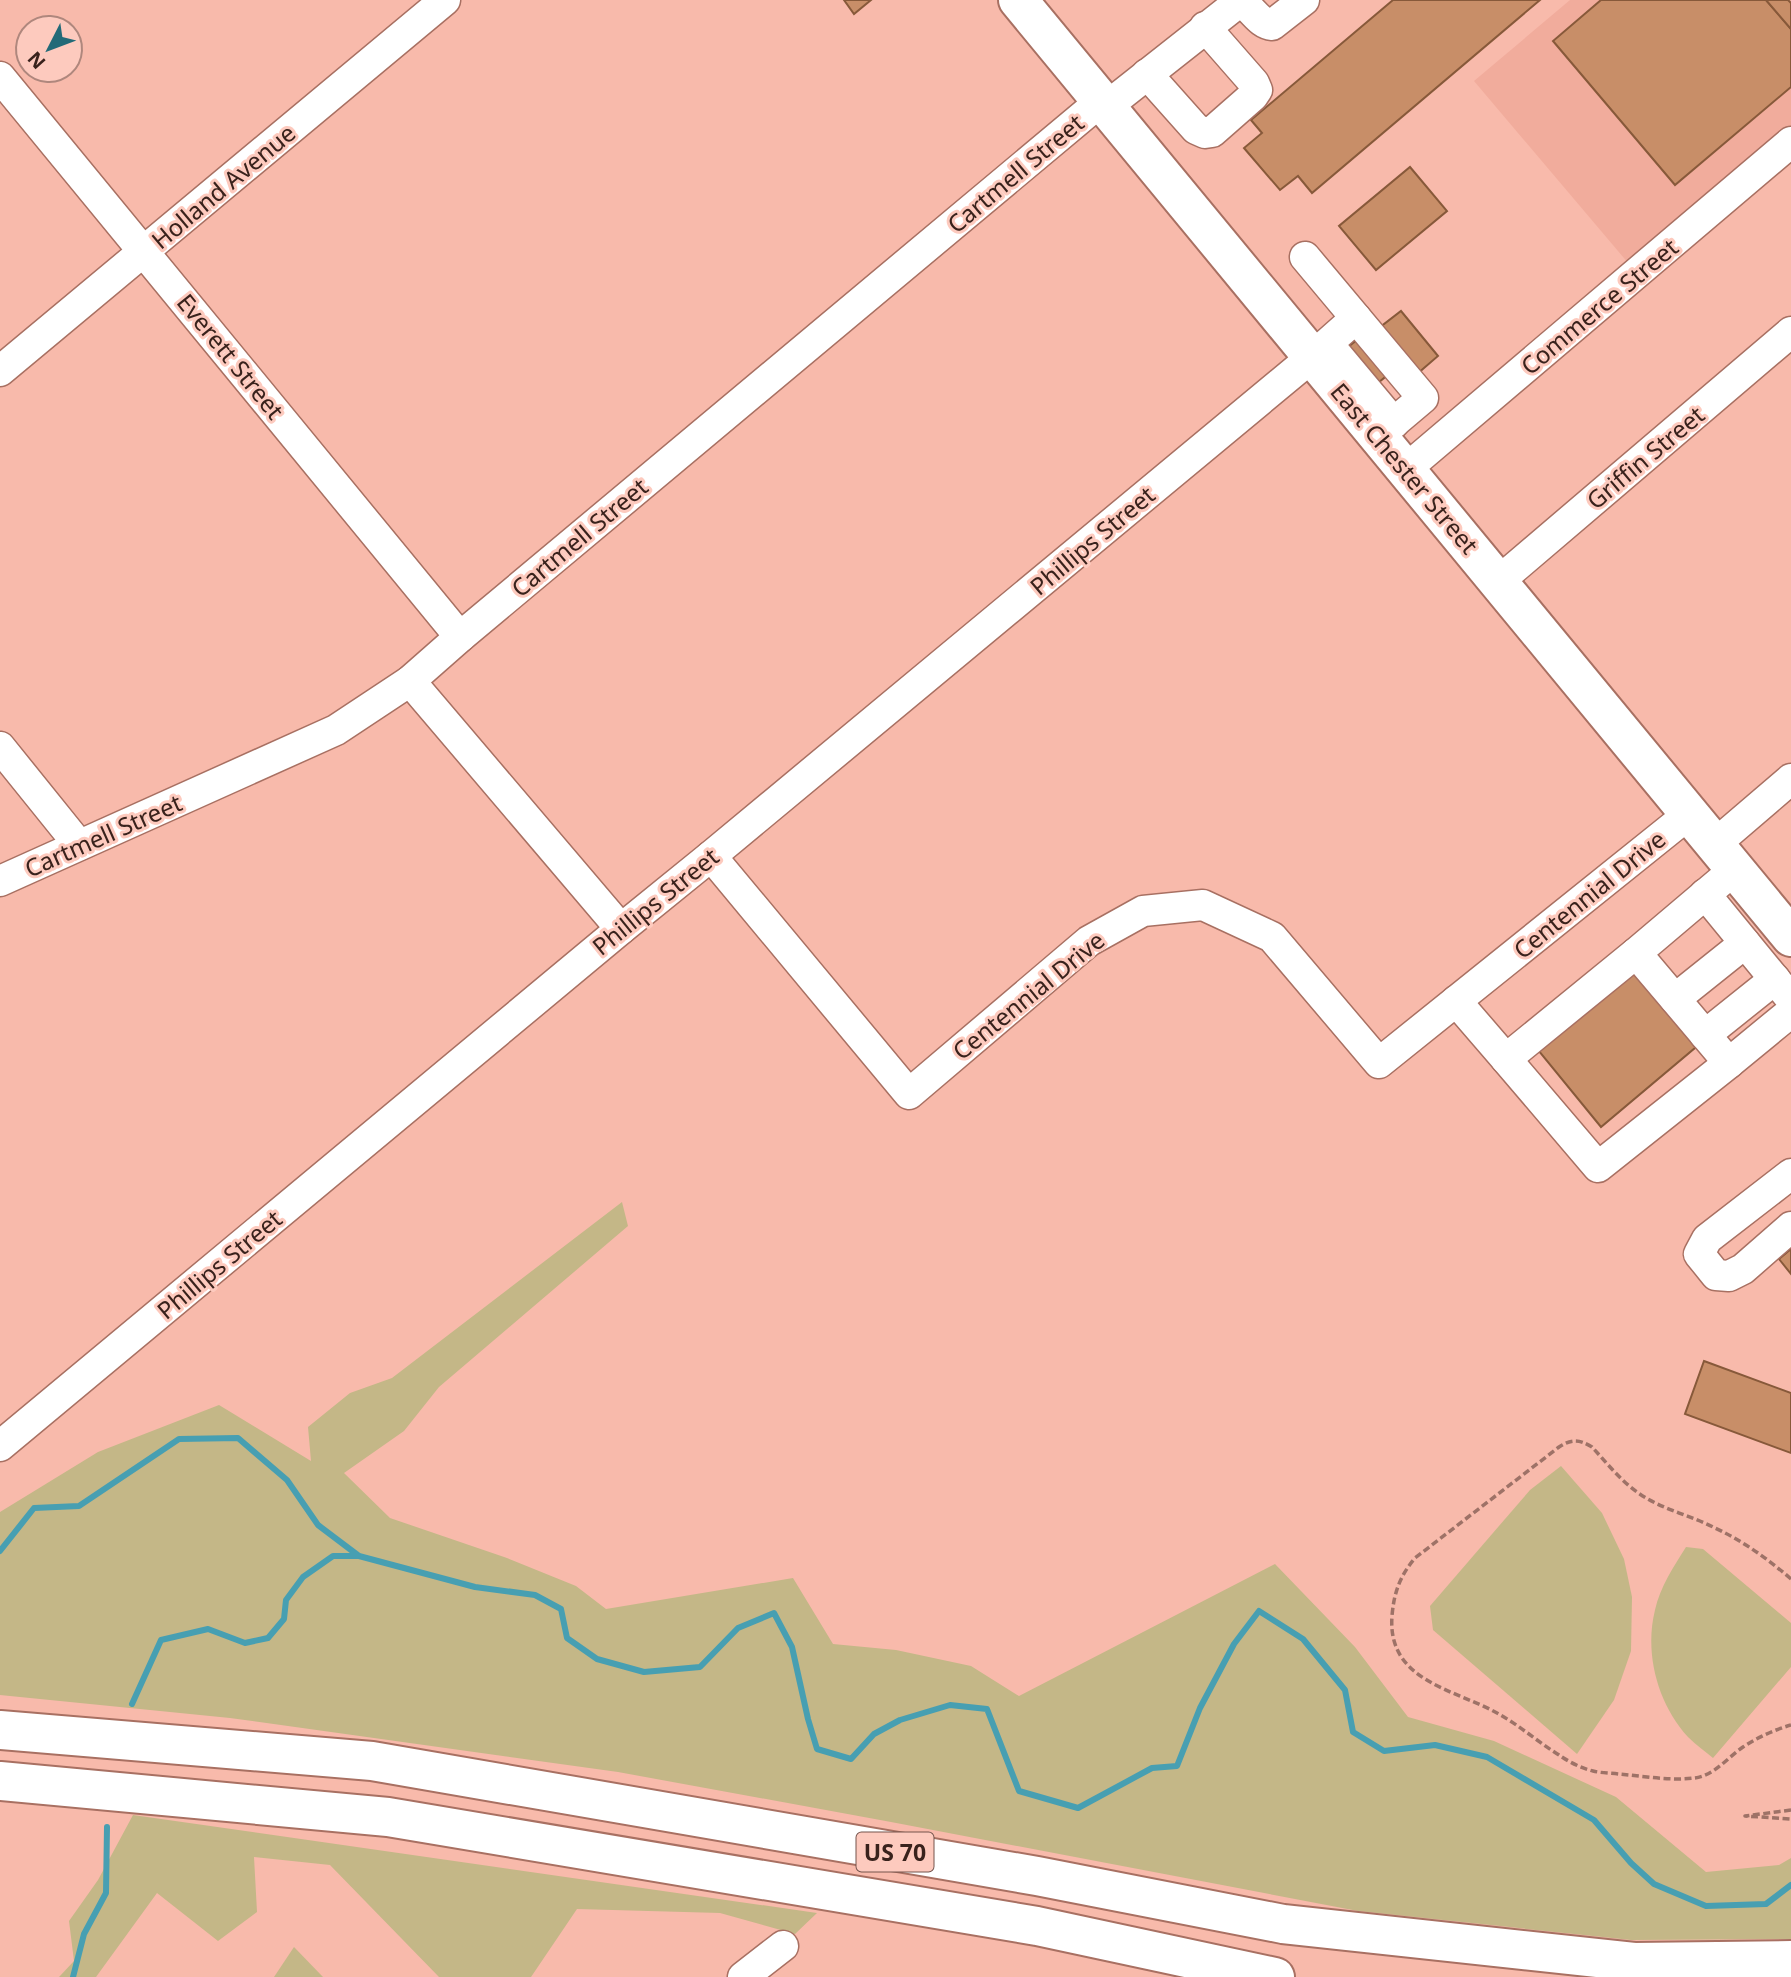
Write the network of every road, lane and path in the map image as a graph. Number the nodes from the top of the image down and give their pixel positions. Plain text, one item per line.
1 (445, 0) edge
2 (1018, 0) edge
3 (1304, 0) edge
4 (1205, 27) junction
5 (1147, 74) junction
6 (0, 77) edge
7 (1103, 104) junction
8 (1791, 142) edge
9 (145, 251) junction
10 (1305, 257) dead end
11 (1356, 318) junction
12 (1791, 332) edge
13 (1320, 351) junction
14 (0, 372) edge
15 (1386, 429) junction
16 (1406, 470) junction
17 (1499, 581) junction
18 (460, 637) junction
19 (410, 681) junction
20 (0, 747) edge
21 (1791, 779) edge
22 (1689, 814) junction
23 (79, 845) junction
24 (711, 856) junction
25 (1724, 857) junction
26 (0, 881) edge
27 (1705, 894) junction
28 (621, 929) junction
29 (1791, 937) edge
30 (1745, 943) junction
31 (1636, 953) junction
32 (1783, 989) edge
33 (1675, 999) junction
34 (1456, 1001) junction
35 (1791, 1012) edge
36 (1705, 1035) junction
37 (1506, 1059) junction
38 (1729, 1063) junction
39 (1791, 1174) edge
40 (1791, 1227) edge
41 (0, 1446) edge
42 (1791, 1578) edge
43 (1791, 1725) edge
44 (0, 1730) edge
45 (0, 1781) edge
46 (1791, 1810) edge
47 (1791, 1819) edge
48 (783, 1946) dead end
49 (1791, 1960) edge
50 (743, 1977) edge
51 (1275, 1977) edge

1 - 9 street, Holland Avenue
2 - 7 main road, East Chester Street
3 - 4 street, Cartmell Street
4 - 5 street, Cartmell Street
4 - 5 street
5 - 7 street, Cartmell Street
6 - 9 street, Everett Street
7 - 13 main road, East Chester Street
7 - 18 street, Cartmell Street
8 - 16 street, Commerce Street
9 - 14 street, Holland Avenue
9 - 18 street, Everett Street
10 - 11 street
11 - 13 street, Phillips Street
11 - 15 street
12 - 17 street, Griffin Street
13 - 15 main road, East Chester Street
13 - 24 street, Phillips Street
15 - 16 main road, East Chester Street
16 - 17 main road, East Chester Street
17 - 22 main road, East Chester Street
18 - 19 street, Cartmell Street
19 - 23 street, Cartmell Street
19 - 28 street
20 - 23 street
21 - 25 street
22 - 25 main road, East Chester Street
22 - 34 street, Centennial Drive
23 - 26 street, Cartmell Street
24 - 28 street, Phillips Street
24 - 34 street, Centennial Drive
25 - 27 street
25 - 29 main road, East Chester Street
27 - 30 street
27 - 31 street
28 - 41 street, Phillips Street
30 - 32 street
30 - 33 street
31 - 33 street
31 - 37 street
32 - 36 street
33 - 36 street
34 - 37 street
35 - 38 street
36 - 38 street
37 - 38 street
39 - 40 street
42 - 43 path
44 - 49 main road, US 70
45 - 51 main road, US 70
46 - 47 path
48 - 50 street

